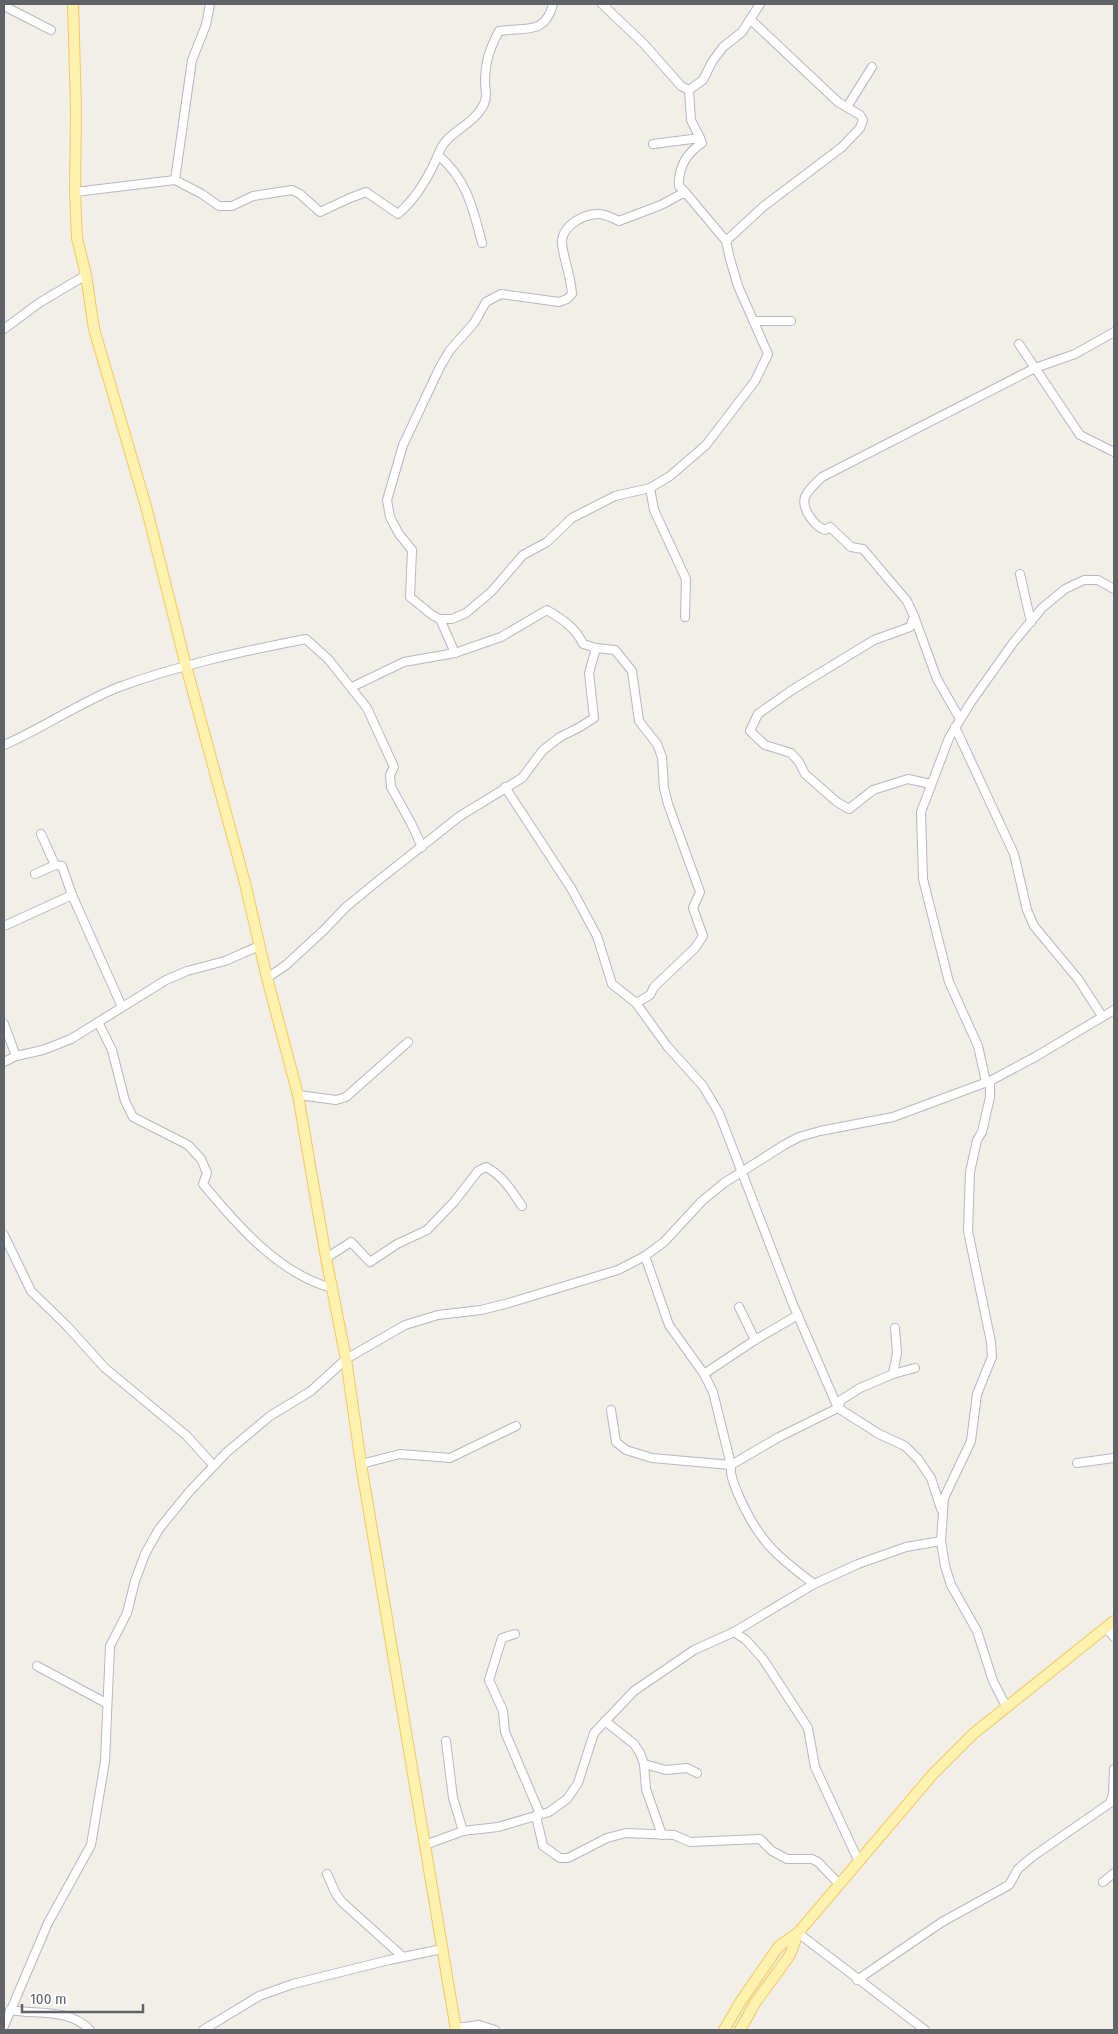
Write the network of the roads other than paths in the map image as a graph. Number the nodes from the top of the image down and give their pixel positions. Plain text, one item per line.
1 (73, 4) edge
2 (210, 4) edge
3 (553, 4) edge
4 (602, 4) edge
5 (760, 4) edge
6 (4, 6) edge
7 (750, 20) junction
8 (51, 30) dead end
9 (872, 66) dead end
10 (689, 90) junction
11 (847, 107) junction
12 (700, 138) junction
13 (653, 144) dead end
14 (438, 156) junction
15 (175, 180) junction
16 (75, 192) junction
17 (685, 192) junction
18 (726, 241) junction
19 (482, 243) dead end
20 (86, 275) junction
21 (754, 321) junction
22 (791, 321) dead end
23 (4, 329) edge
24 (1114, 332) edge
25 (1020, 344) dead end
26 (1035, 368) junction
27 (1114, 452) edge
28 (650, 488) junction
29 (1020, 574) dead end
30 (1114, 589) edge
31 (914, 616) junction
32 (685, 617) dead end
33 (440, 619) junction
34 (1031, 622) junction
35 (596, 648) junction
36 (454, 653) junction
37 (186, 666) junction
38 (352, 688) junction
39 (960, 719) junction
40 (955, 727) junction
41 (4, 745) edge
42 (931, 784) junction
43 (505, 787) junction
44 (41, 834) dead end
45 (422, 847) junction
46 (55, 865) junction
47 (35, 874) dead end
48 (72, 895) junction
49 (4, 926) edge
50 (259, 946) junction
51 (267, 978) junction
52 (636, 1004) junction
53 (122, 1007) junction
54 (1114, 1010) edge
55 (1102, 1016) junction
56 (98, 1022) junction
57 (4, 1024) edge
58 (408, 1042) dead end
59 (16, 1056) junction
60 (4, 1062) edge
61 (988, 1081) junction
62 (298, 1095) junction
63 (742, 1172) junction
64 (522, 1206) dead end
65 (4, 1235) edge
66 (645, 1256) junction
67 (326, 1258) junction
68 (332, 1288) junction
69 (739, 1307) dead end
70 (798, 1315) junction
71 (895, 1328) dead end
72 (755, 1340) junction
73 (346, 1359) junction
74 (915, 1368) dead end
75 (704, 1374) junction
76 (893, 1374) junction
77 (838, 1408) junction
78 (611, 1410) dead end
79 (516, 1426) dead end
80 (1114, 1458) edge
81 (1077, 1463) dead end
82 (361, 1464) junction
83 (213, 1465) junction
84 (730, 1465) junction
85 (942, 1513) junction
86 (941, 1541) junction
87 (814, 1584) junction
88 (1110, 1624) edge
89 (734, 1632) junction
90 (515, 1634) dead end
91 (1114, 1637) edge
92 (37, 1666) dead end
93 (106, 1703) junction
94 (1006, 1706) junction
95 (605, 1720) junction
96 (446, 1741) dead end
97 (644, 1764) junction
98 (1114, 1770) edge
99 (696, 1773) dead end
100 (538, 1815) junction
101 (463, 1831) junction
102 (662, 1835) junction
103 (425, 1845) junction
104 (859, 1862) junction
105 (1114, 1873) edge
106 (327, 1874) dead end
107 (1103, 1882) dead end
108 (840, 1885) junction
109 (798, 1934) junction
110 (442, 1949) junction
111 (403, 1957) junction
112 (857, 1980) junction
113 (10, 2010) junction
114 (4, 2026) edge
115 (456, 2029) edge
116 (90, 2030) edge
117 (203, 2030) edge
118 (495, 2030) edge
119 (724, 2030) edge
120 (740, 2030) edge
121 (925, 2030) edge

1 - 16 main road
2 - 15 street
3 - 14 street
4 - 10 street
5 - 7 street
6 - 8 street
7 - 10 street
7 - 11 street
9 - 11 street
10 - 12 street
11 - 18 street
12 - 13 street
12 - 17 street
14 - 15 street
14 - 19 street
15 - 16 street
16 - 20 main road
17 - 18 street
17 - 33 street
18 - 21 street
20 - 23 street
20 - 37 main road
21 - 22 street
21 - 28 street
24 - 26 street
25 - 26 street
26 - 27 street
26 - 31 street
28 - 32 street
28 - 33 street
29 - 34 street
30 - 34 street
31 - 39 street
31 - 42 street
33 - 36 street
34 - 39 street
35 - 36 street
35 - 43 street
35 - 52 street
36 - 38 street
37 - 38 street
37 - 41 street
37 - 50 main road
38 - 45 street
39 - 40 street
40 - 42 street
40 - 55 street
42 - 61 street
43 - 45 street
43 - 52 street
44 - 46 street
45 - 51 street
46 - 47 street
46 - 48 street
48 - 49 street
48 - 53 street
50 - 51 main road
50 - 53 street
51 - 62 main road
52 - 63 street
53 - 56 street
54 - 55 street
55 - 61 street
56 - 59 street
56 - 68 street
57 - 59 street
58 - 62 street
59 - 60 street
61 - 63 street
61 - 85 street
62 - 67 main road
63 - 66 street
63 - 70 street
64 - 67 street
65 - 83 street
66 - 73 street
66 - 75 street
67 - 68 main road
68 - 73 main road
69 - 72 street
70 - 72 street
70 - 77 street
71 - 76 street
72 - 75 street
73 - 82 main road
73 - 83 street
74 - 76 street
75 - 84 street
76 - 77 street
77 - 84 street
77 - 85 street
78 - 84 street
79 - 82 street
80 - 81 street
82 - 103 main road
83 - 93 street
84 - 87 street
85 - 86 street
86 - 87 street
86 - 94 street
87 - 89 street
88 - 91 street
88 - 94 main road
89 - 95 street
89 - 104 street
90 - 100 street
92 - 93 street
93 - 113 street
94 - 104 main road
95 - 97 street
95 - 100 street
96 - 101 street
97 - 99 street
97 - 102 street
98 - 112 street
100 - 101 street
100 - 102 street
101 - 103 street
102 - 108 street
103 - 110 main road
104 - 108 main road
105 - 107 street
106 - 111 street
108 - 109 main road
109 - 112 street
109 - 119 main road
109 - 120 main road
110 - 111 street
110 - 115 main road
111 - 117 street
112 - 121 street
113 - 114 street
113 - 116 street
115 - 118 street

